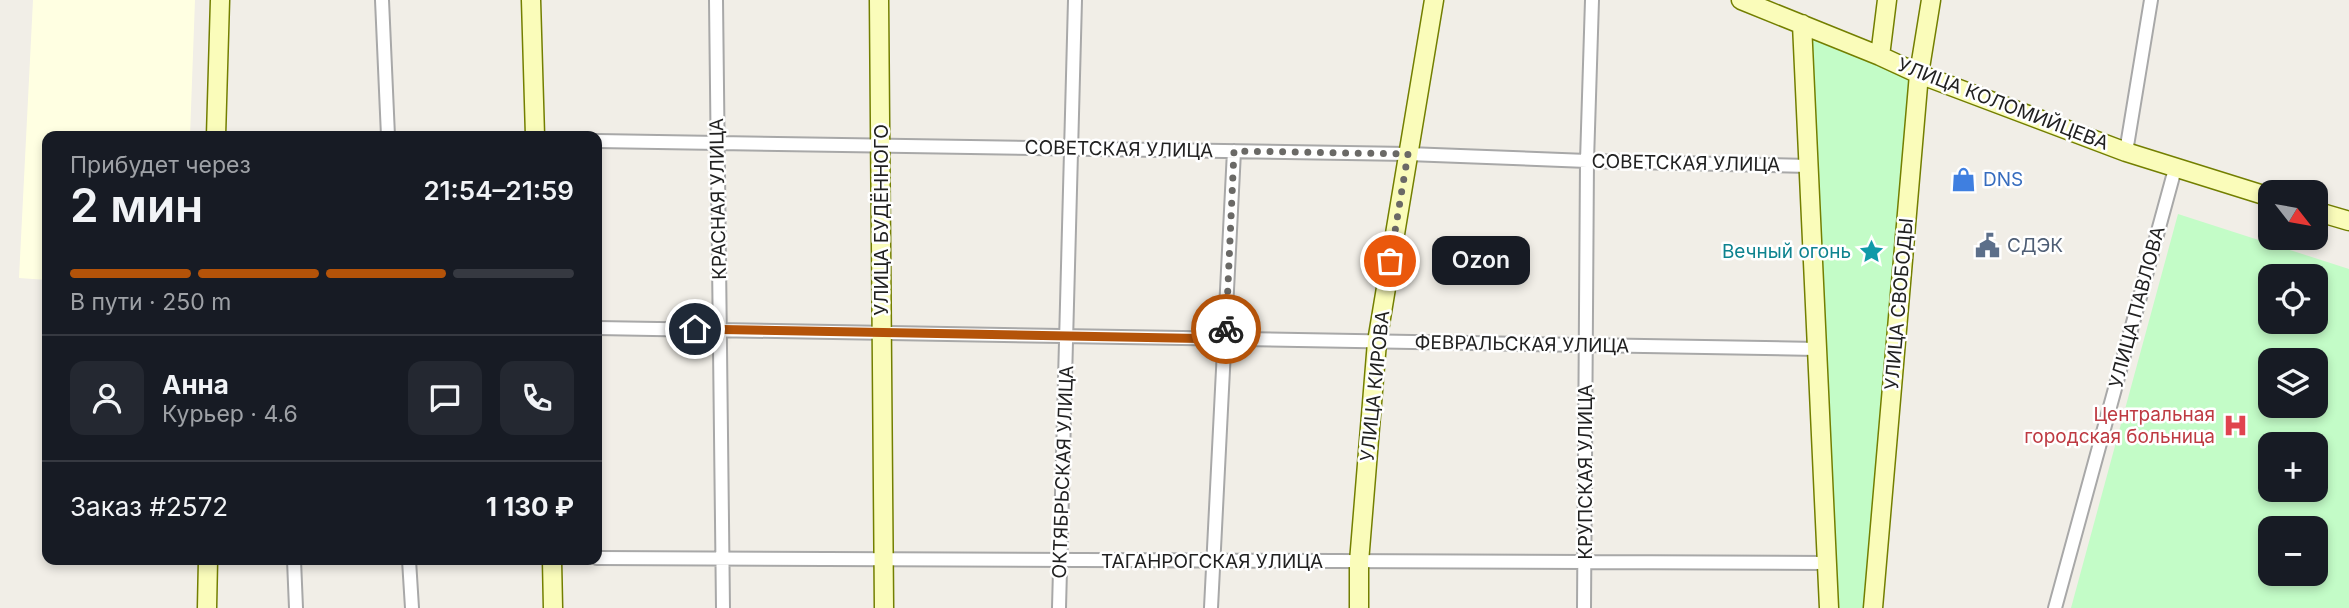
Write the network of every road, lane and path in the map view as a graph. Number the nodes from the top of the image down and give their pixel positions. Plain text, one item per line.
1 (220, 0) edge
2 (382, 0) edge
3 (531, 0) edge
4 (716, 0) edge
5 (879, 0) edge
6 (1075, 0) edge
7 (1434, 0) edge
8 (1592, 0) edge
9 (1741, 0) edge
10 (1887, 0) edge
11 (1931, 0) edge
12 (2151, 0) edge
13 (1802, 24) junction
14 (1880, 55) junction
15 (1920, 74) junction
16 (216, 131) edge
17 (388, 131) edge
18 (536, 131) edge
19 (602, 141) edge
20 (718, 143) junction
21 (880, 145) junction
22 (1071, 148) junction
23 (1234, 151) junction
24 (2126, 152) junction
25 (1408, 154) junction
26 (1587, 161) junction
27 (1809, 166) junction
28 (2175, 169) junction
29 (2258, 193) edge
30 (2328, 215) edge
31 (2349, 221) edge
32 (602, 328) edge
33 (720, 330) junction
34 (882, 333) junction
35 (1066, 336) junction
36 (1226, 339) junction
37 (1377, 342) junction
38 (1586, 346) junction
39 (1817, 349) junction
40 (602, 558) edge
41 (723, 559) junction
42 (883, 559) junction
43 (1060, 560) junction
44 (1214, 561) junction
45 (1359, 562) junction
46 (1584, 563) junction
47 (1827, 563) junction
48 (208, 565) edge
49 (294, 565) edge
50 (410, 565) edge
51 (552, 565) edge
52 (207, 608) edge
53 (296, 608) edge
54 (412, 608) edge
55 (554, 608) edge
56 (723, 608) edge
57 (884, 608) edge
58 (1059, 608) edge
59 (1211, 608) edge
60 (1359, 608) edge
61 (1584, 608) edge
62 (1829, 608) edge
63 (1872, 608) edge
64 (2055, 608) edge

1 - 16 street
2 - 17 street
3 - 18 street
4 - 20 street, КРАСНАЯ УЛИЦА
5 - 21 street, УЛИЦА БУДЁННОГО
6 - 22 street, ОКТЯБРЬСКАЯ УЛИЦА
7 - 25 street, УЛИЦА КИРОВА
8 - 26 street, КРУПСКАЯ УЛИЦА
9 - 13 street, УЛИЦА КОЛОМИЙЦЕВА
10 - 14 street
11 - 15 street, УЛИЦА СВОБОДЫ
12 - 24 street
13 - 14 street, УЛИЦА КОЛОМИЙЦЕВА
13 - 27 street
14 - 15 street, УЛИЦА КОЛОМИЙЦЕВА
15 - 24 street, УЛИЦА КОЛОМИЙЦЕВА
15 - 63 street, УЛИЦА СВОБОДЫ
19 - 20 street, СОВЕТСКАЯ УЛИЦА
20 - 21 street, СОВЕТСКАЯ УЛИЦА
20 - 33 street, КРАСНАЯ УЛИЦА
21 - 22 street, СОВЕТСКАЯ УЛИЦА
21 - 34 street, УЛИЦА БУДЁННОГО
22 - 23 street, СОВЕТСКАЯ УЛИЦА
22 - 35 street, ОКТЯБРЬСКАЯ УЛИЦА
23 - 25 street, СОВЕТСКАЯ УЛИЦА
23 - 36 street
24 - 28 street, УЛИЦА КОЛОМИЙЦЕВА
25 - 26 street, СОВЕТСКАЯ УЛИЦА
25 - 37 street, УЛИЦА КИРОВА
26 - 27 street, СОВЕТСКАЯ УЛИЦА
26 - 38 street, КРУПСКАЯ УЛИЦА
27 - 39 street
28 - 29 street, УЛИЦА КОЛОМИЙЦЕВА
28 - 64 street, УЛИЦА ПАВЛОВА
30 - 31 street
32 - 33 street, ФЕВРАЛЬСКАЯ УЛИЦА
33 - 34 street, ФЕВРАЛЬСКАЯ УЛИЦА
33 - 41 street, КРАСНАЯ УЛИЦА
34 - 35 street, ФЕВРАЛЬСКАЯ УЛИЦА
34 - 42 street, УЛИЦА БУДЁННОГО
35 - 36 street, ФЕВРАЛЬСКАЯ УЛИЦА
35 - 43 street, ОКТЯБРЬСКАЯ УЛИЦА
36 - 37 street, ФЕВРАЛЬСКАЯ УЛИЦА
36 - 44 street
37 - 38 street, ФЕВРАЛЬСКАЯ УЛИЦА
37 - 45 street, УЛИЦА КИРОВА
38 - 39 street, ФЕВРАЛЬСКАЯ УЛИЦА
38 - 46 street, КРУПСКАЯ УЛИЦА
39 - 47 street
40 - 41 street, ТАГАНРОГСКАЯ УЛИЦА
41 - 42 street, ТАГАНРОГСКАЯ УЛИЦА
41 - 56 street, КРАСНАЯ УЛИЦА
42 - 43 street, ТАГАНРОГСКАЯ УЛИЦА
42 - 57 street, УЛИЦА БУДЁННОГО
43 - 44 street, ТАГАНРОГСКАЯ УЛИЦА
43 - 58 street, ОКТЯБРЬСКАЯ УЛИЦА
44 - 45 street, ТАГАНРОГСКАЯ УЛИЦА
44 - 59 street
45 - 46 street, ТАГАНРОГСКАЯ УЛИЦА
45 - 60 street, УЛИЦА КИРОВА
46 - 47 street, ТАГАНРОГСКАЯ УЛИЦА
46 - 61 street, КРУПСКАЯ УЛИЦА
47 - 62 street
48 - 52 street
49 - 53 street
50 - 54 street
51 - 55 street

